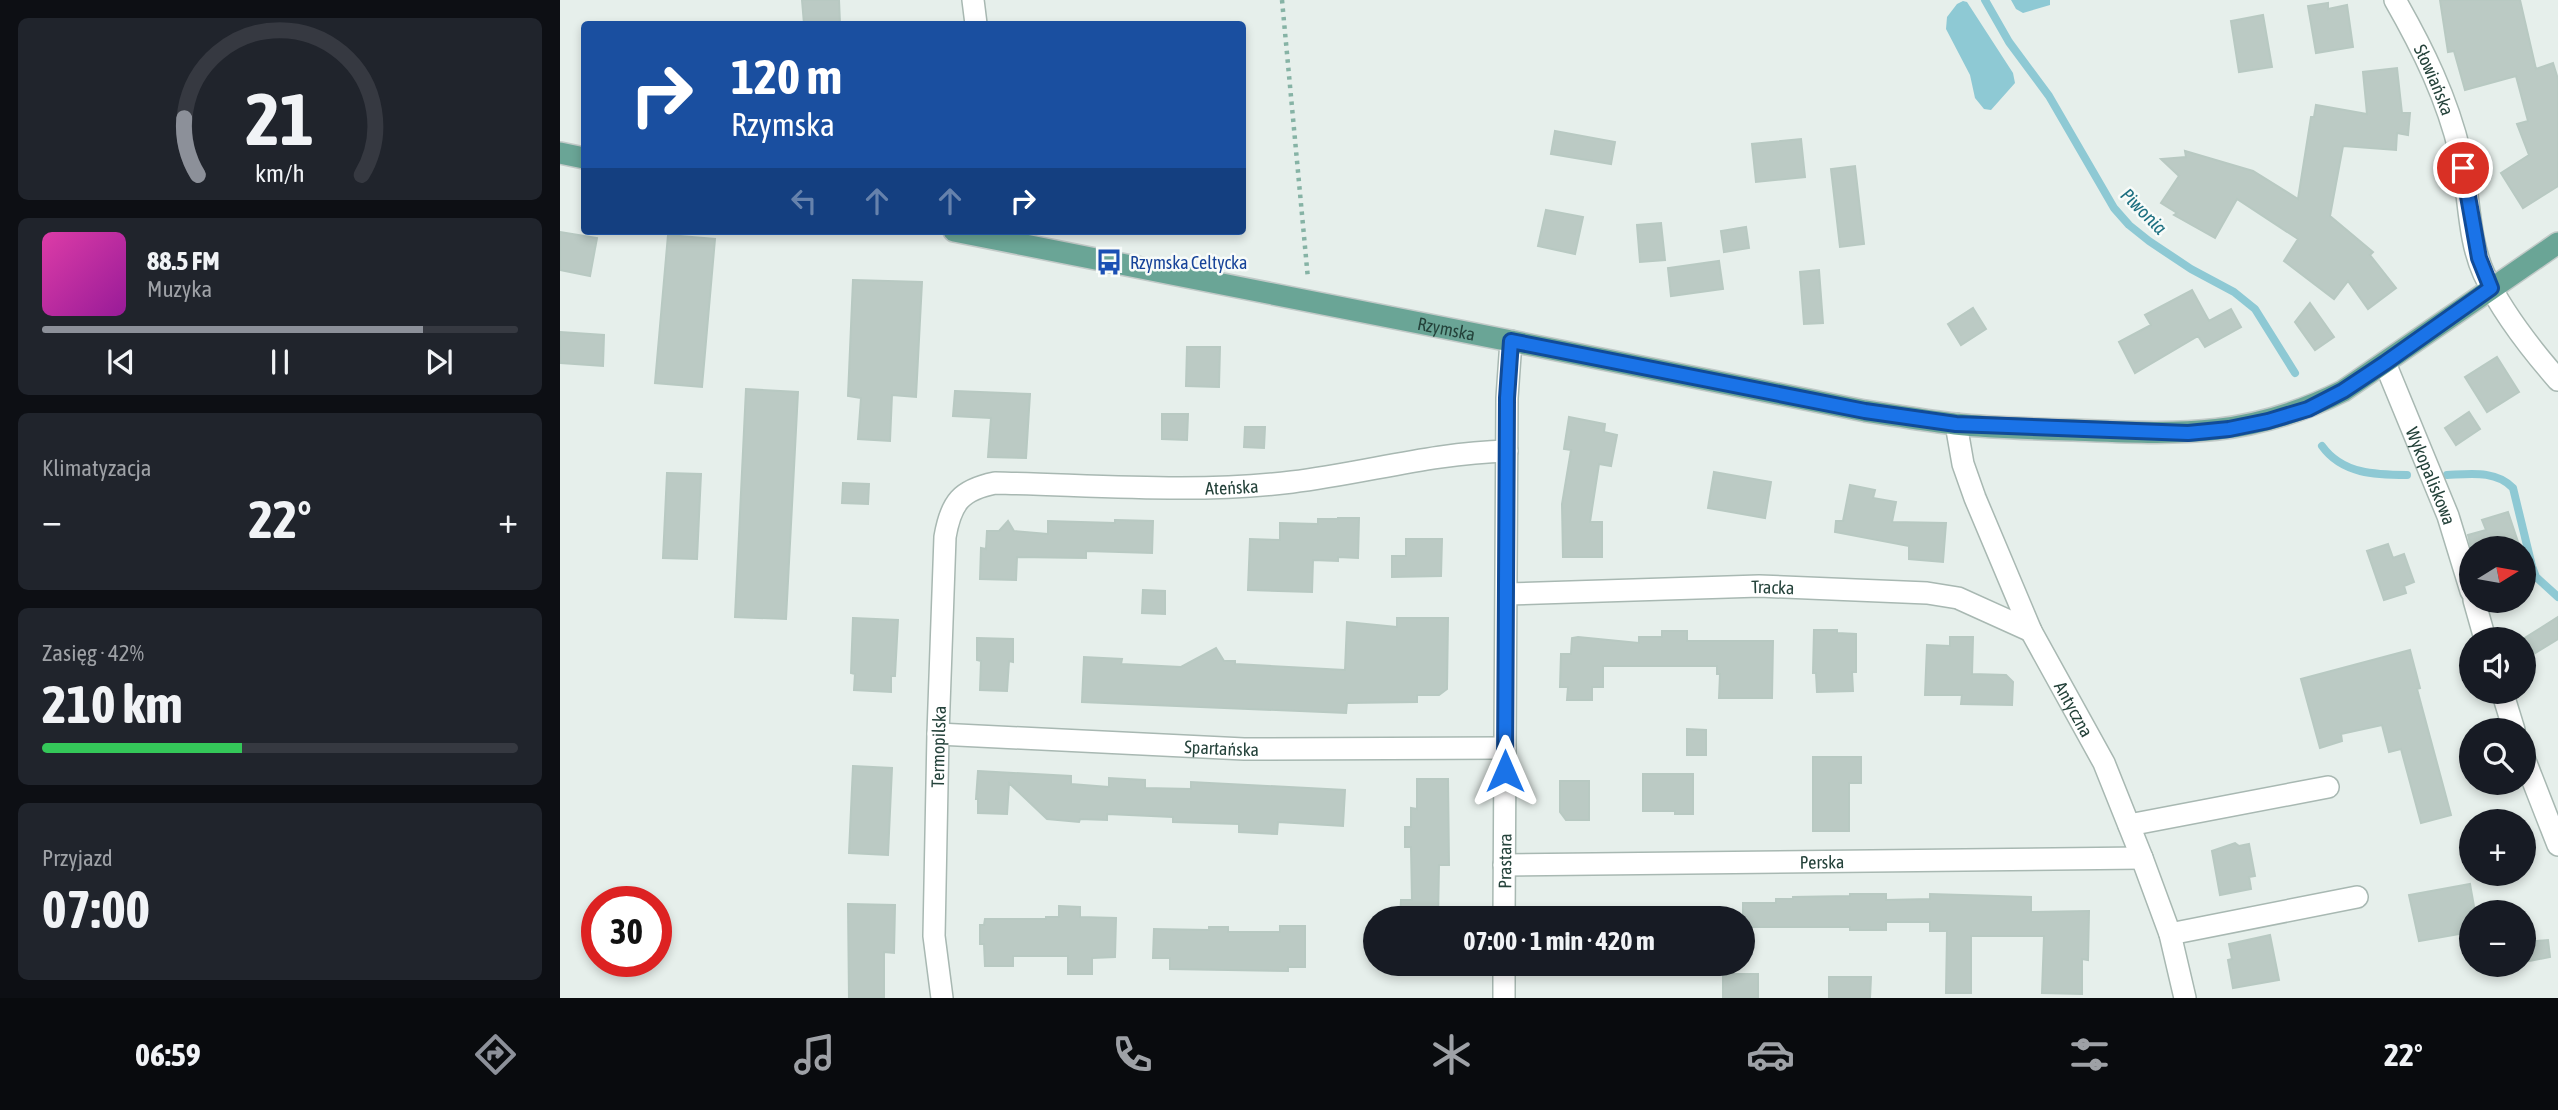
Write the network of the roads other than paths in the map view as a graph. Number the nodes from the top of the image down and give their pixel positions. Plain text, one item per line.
1 (974, 0) edge
2 (2395, 0) edge
3 (976, 21) edge
4 (560, 153) edge
5 (581, 157) edge
6 (1001, 236) edge
7 (2558, 243) edge
8 (2491, 288) junction
9 (1511, 341) junction
10 (2385, 363) junction
11 (2558, 380) edge
12 (1956, 424) junction
13 (1507, 452) junction
14 (959, 498) joint
15 (2459, 552) edge
16 (1507, 594) junction
17 (2031, 631) junction
18 (938, 734) junction
19 (1505, 748) junction
20 (2328, 787) dead end
21 (2536, 789) edge
22 (2129, 825) junction
23 (2558, 845) edge
24 (2142, 858) junction
25 (1504, 865) junction
26 (2357, 897) dead end
27 (1504, 906) edge
28 (2170, 934) junction
29 (1504, 976) edge
30 (942, 998) edge
31 (1504, 998) edge
32 (2185, 998) edge

1 - 3 street
2 - 8 street, Słowiańska
4 - 5 main road
6 - 9 main road, Rzymska
7 - 8 main road, Rzymska
8 - 10 main road, Rzymska
8 - 11 street, Słowiańska
9 - 12 main road, Rzymska
9 - 13 street, Prastara
10 - 12 main road, Rzymska
10 - 15 street, Wykopaliskowa
12 - 17 street, Antyczna
13 - 14 street, Ateńska
13 - 16 street, Prastara
14 - 18 street, Termopilska
16 - 17 street, Tracka
16 - 19 street, Prastara
17 - 22 street, Antyczna
18 - 19 street, Spartańska
18 - 30 street, Termopilska
19 - 25 street, Prastara
20 - 22 street
21 - 23 street
22 - 24 street, Antyczna
24 - 25 street, Perska
24 - 28 street, Antyczna
25 - 27 street, Prastara
26 - 28 street
28 - 32 street, Antyczna
29 - 31 street

